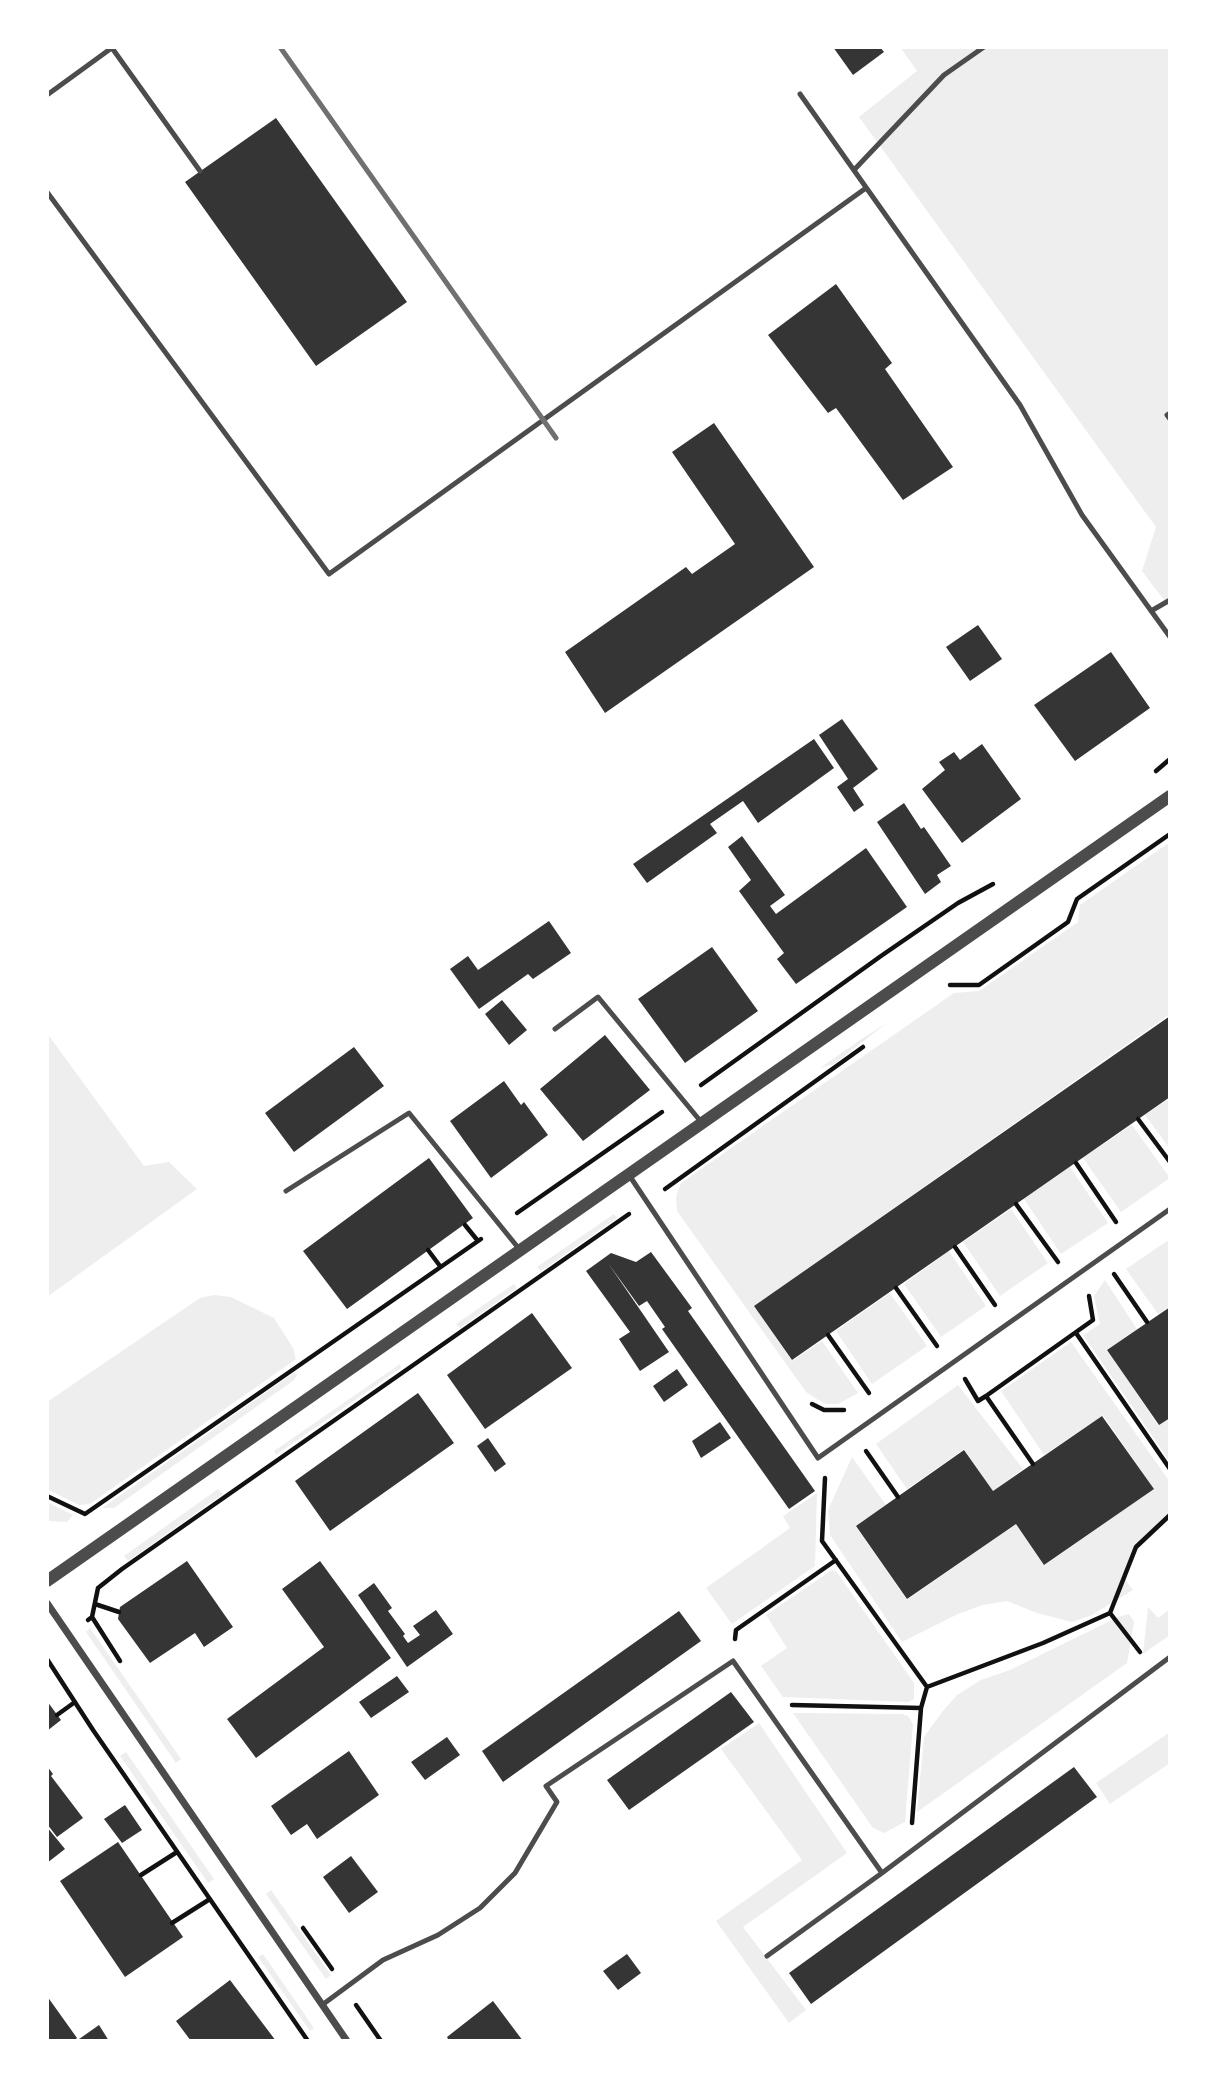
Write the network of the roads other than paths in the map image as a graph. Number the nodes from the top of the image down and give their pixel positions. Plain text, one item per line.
1 (984, 47) edge
2 (113, 48) edge
3 (800, 94) dead end
4 (47, 95) edge
5 (854, 170) junction
6 (200, 171) dead end
7 (866, 188) junction
8 (47, 192) edge
9 (1170, 413) edge
10 (1170, 419) edge
11 (1170, 600) edge
12 (1151, 611) junction
13 (1170, 637) edge
14 (1170, 796) edge
15 (555, 1029) dead end
16 (702, 1123) junction
17 (629, 1175) junction
18 (286, 1191) dead end
19 (1170, 1209) edge
20 (520, 1250) junction
21 (47, 1581) edge
22 (47, 1603) edge
23 (1170, 1657) edge
24 (882, 1873) junction
25 (767, 1956) dead end
26 (322, 2005) junction
27 (347, 2041) edge

1 - 5 lane
2 - 4 lane
2 - 6 lane
3 - 5 lane
5 - 7 lane
7 - 8 lane
7 - 12 lane
9 - 10 lane
11 - 12 lane
12 - 13 lane
14 - 16 street
15 - 16 lane
16 - 17 street
17 - 19 lane
17 - 20 street
18 - 20 lane
20 - 21 street
22 - 26 street
23 - 24 lane
24 - 25 lane
24 - 26 lane
26 - 27 street

